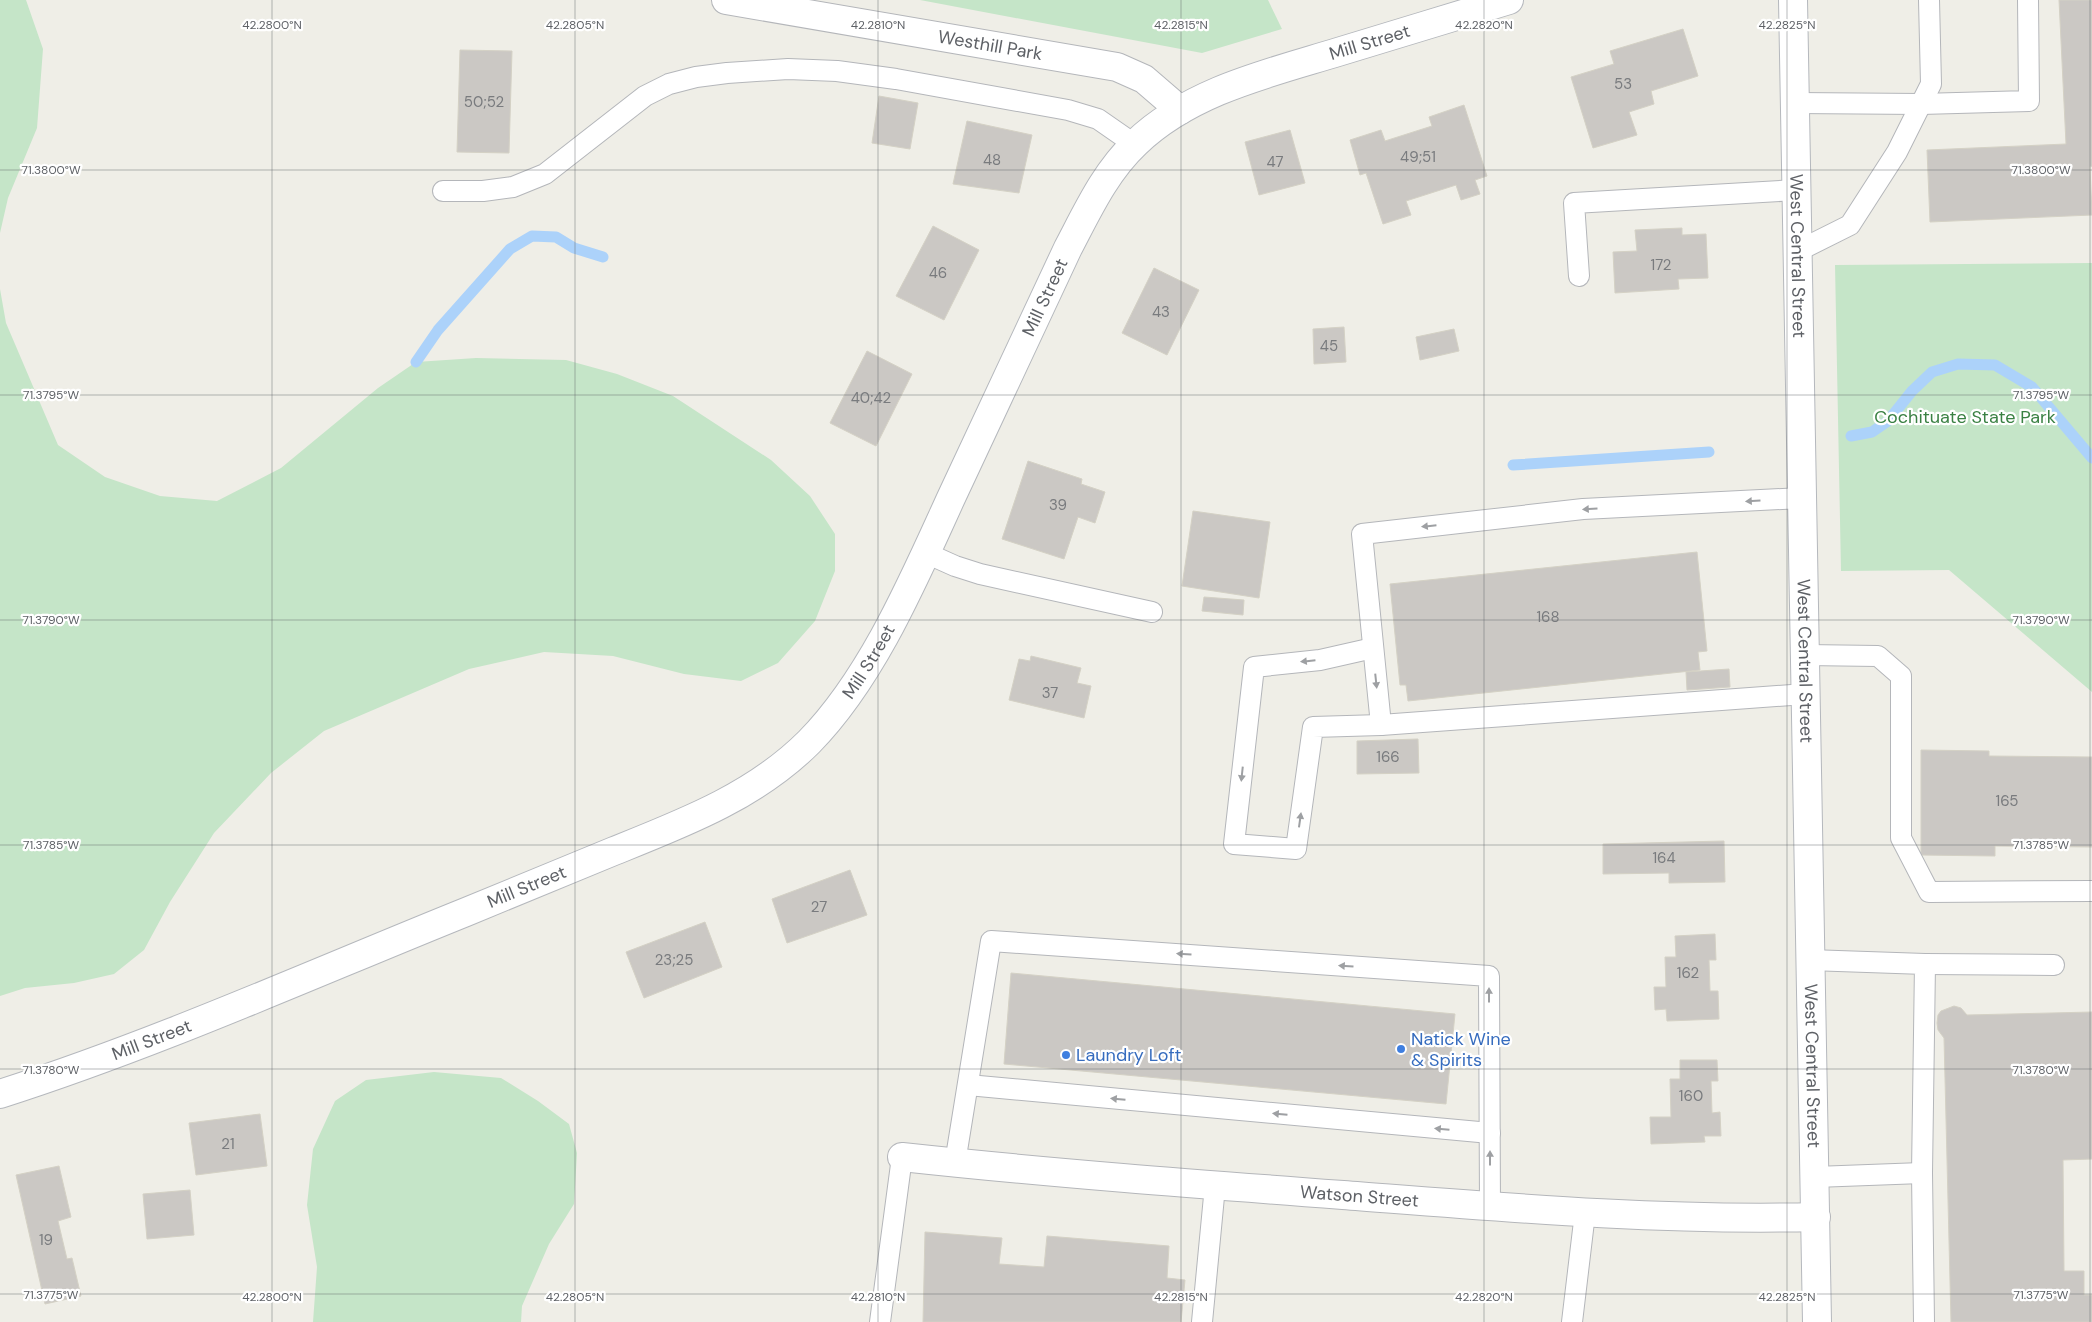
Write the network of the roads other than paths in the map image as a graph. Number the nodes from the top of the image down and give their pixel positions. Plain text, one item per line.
1 (726, 0) edge
2 (1509, 0) edge
3 (1794, 0) edge
4 (1929, 0) edge
5 (2028, 0) edge
6 (1795, 103) junction
7 (1921, 104) junction
8 (1180, 110) junction
9 (1134, 144) junction
10 (1797, 190) junction
11 (443, 191) dead end
12 (1798, 251) junction
13 (1578, 276) dead end
14 (1802, 498) junction
15 (926, 552) junction
16 (1152, 612) dead end
17 (1373, 648) junction
18 (1804, 655) junction
19 (1805, 694) junction
20 (1381, 725) junction
21 (2092, 891) edge
22 (1809, 960) junction
23 (1925, 964) junction
24 (2054, 965) dead end
25 (968, 1085) junction
26 (0, 1094) edge
27 (1490, 1133) junction
28 (902, 1157) joint
29 (955, 1163) junction
30 (1922, 1173) junction
31 (1815, 1176) junction
32 (1215, 1186) junction
33 (1490, 1207) junction
34 (1585, 1212) junction
35 (1816, 1217) junction
36 (880, 1322) edge
37 (1202, 1322) edge
38 (1572, 1322) edge
39 (1817, 1322) edge
40 (1924, 1322) edge

1 - 8 street, Westhill Park
2 - 8 street, Mill Street
3 - 6 street, West Central Street
4 - 7 lane
5 - 7 lane
6 - 7 lane
6 - 10 street, West Central Street
7 - 12 lane
8 - 9 street, Mill Street
9 - 11 lane
9 - 15 street, Mill Street
10 - 12 street, West Central Street
10 - 13 lane
12 - 14 street, West Central Street
14 -> 17 lane
14 - 18 street, West Central Street
15 - 16 lane
15 - 26 street, Mill Street
17 -> 20 lane
17 -> 20 lane
18 - 19 street, West Central Street
18 - 21 lane
19 - 20 lane
19 - 22 street, West Central Street
22 - 23 lane
22 - 31 street, West Central Street
23 - 24 lane
23 - 30 lane
27 -> 25 lane
27 -> 25 lane
25 - 29 lane
33 -> 27 lane
28 - 29 street, Watson Street
28 - 36 lane
29 - 32 street, Watson Street
30 - 31 lane
30 - 40 lane
31 - 35 street, West Central Street
32 - 33 street, Watson Street
32 - 37 lane
33 - 34 street, Watson Street
34 - 35 street, Watson Street
34 - 38 lane
35 - 39 street, West Central Street

